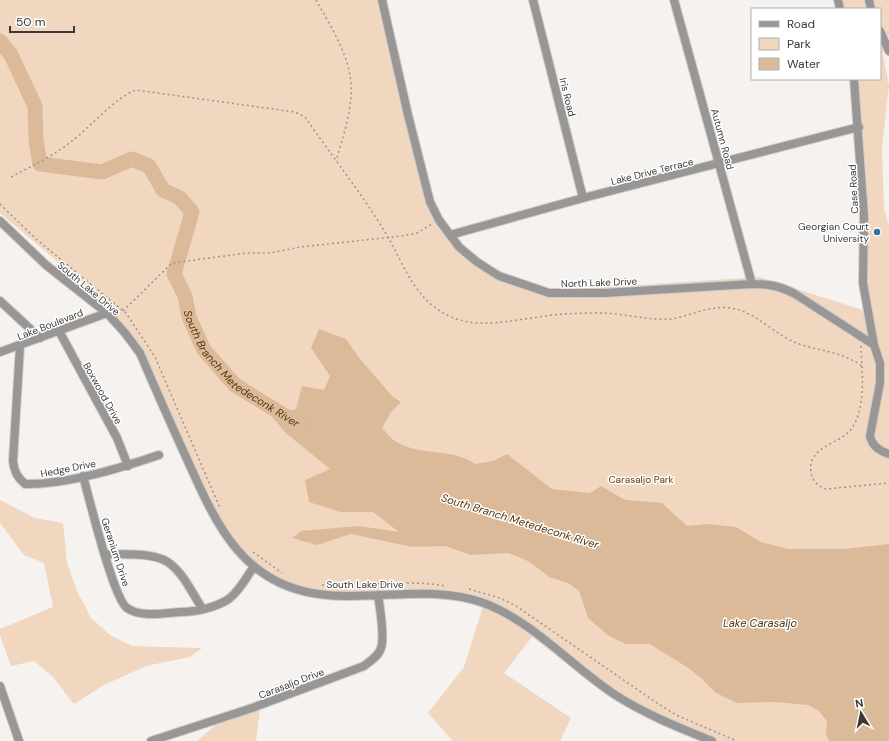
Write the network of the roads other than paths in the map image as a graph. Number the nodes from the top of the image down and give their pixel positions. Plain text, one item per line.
1 (533, 0) edge
2 (674, 0) edge
3 (384, 1) edge
4 (881, 33) edge
5 (889, 51) edge
6 (854, 80) edge
7 (859, 127) junction
8 (720, 164) junction
9 (583, 198) junction
10 (0, 221) edge
11 (450, 235) junction
12 (752, 284) junction
13 (0, 301) edge
14 (107, 313) junction
15 (59, 331) junction
16 (40, 338) junction
17 (874, 345) junction
18 (20, 346) junction
19 (0, 352) edge
20 (889, 454) edge
21 (160, 455) dead end
22 (128, 466) junction
23 (83, 476) junction
24 (105, 554) junction
25 (254, 566) junction
26 (378, 595) junction
27 (202, 608) junction
28 (0, 686) edge
29 (19, 741) edge
30 (151, 741) edge
31 (712, 741) edge

1 - 9 street, Iris Road
2 - 8 street, Autumn Road
3 - 11 street, North Lake Drive
4 - 5 street
6 - 7 street, Case Road
7 - 8 street, Lake Drive Terrace
7 - 17 street, Case Road
8 - 9 street, Lake Drive Terrace
8 - 12 street, Autumn Road
9 - 11 street, Lake Drive Terrace
10 - 14 street, South Lake Drive
11 - 12 street, North Lake Drive
12 - 17 street, North Lake Drive
13 - 16 street
14 - 15 street, Lake Boulevard
14 - 25 street, South Lake Drive
15 - 16 street, Lake Boulevard
15 - 22 street, Boxwood Drive
16 - 18 street, Lake Boulevard
17 - 20 street
18 - 19 street, Lake Boulevard
18 - 23 street, Hedge Drive
21 - 22 street, Hedge Drive
22 - 23 street, Hedge Drive
23 - 24 street, Geranium Drive
24 - 27 street
24 - 27 street, Geranium Drive
25 - 26 street, South Lake Drive
25 - 27 street, Geranium Drive
26 - 30 street, Carasaljo Drive
26 - 31 street, South Lake Drive
28 - 29 street

